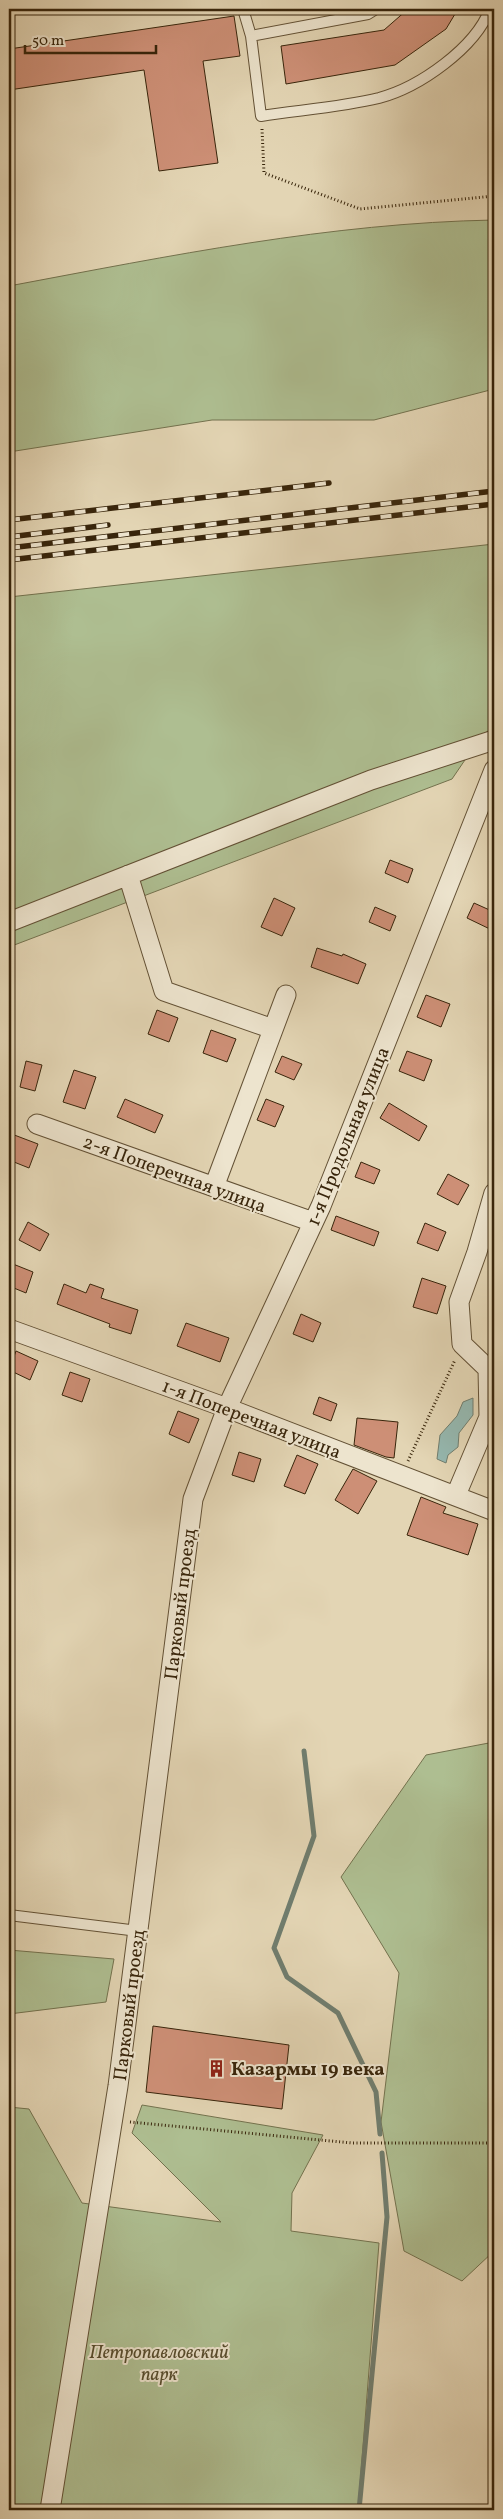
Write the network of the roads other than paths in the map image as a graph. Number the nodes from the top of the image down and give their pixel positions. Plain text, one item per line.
1 (243, 9) edge
2 (376, 9) edge
3 (490, 9) edge
4 (251, 36) junction
5 (494, 740) edge
6 (494, 770) edge
7 (128, 875) junction
8 (9, 922) edge
9 (286, 996) dead end
10 (273, 1029) junction
11 (37, 1124) dead end
12 (214, 1187) junction
13 (494, 1193) edge
14 (313, 1222) junction
15 (486, 1254) edge
16 (9, 1329) edge
17 (227, 1408) junction
18 (456, 1495) junction
19 (193, 1499) joint
20 (494, 1511) edge
21 (9, 1915) edge
22 (138, 1932) junction
23 (50, 2510) edge

1 - 4 lane
2 - 4 lane
3 - 4 lane
5 - 7 street
6 - 14 street, 1-я Продольная улица
7 - 8 street
7 - 10 street
9 - 10 street
10 - 12 street
11 - 12 street, 2-я Поперечная улица
12 - 14 street, 2-я Поперечная улица
13 - 15 street
14 - 17 street, 1-я Продольная улица
15 - 18 street
16 - 17 street, 1-я Поперечная улица
17 - 18 street, 1-я Поперечная улица
17 - 19 street, 1-я Продольная улица
18 - 20 street, 1-я Поперечная улица
19 - 22 street, Парковый проезд
21 - 22 lane
22 - 23 street, Парковый проезд

